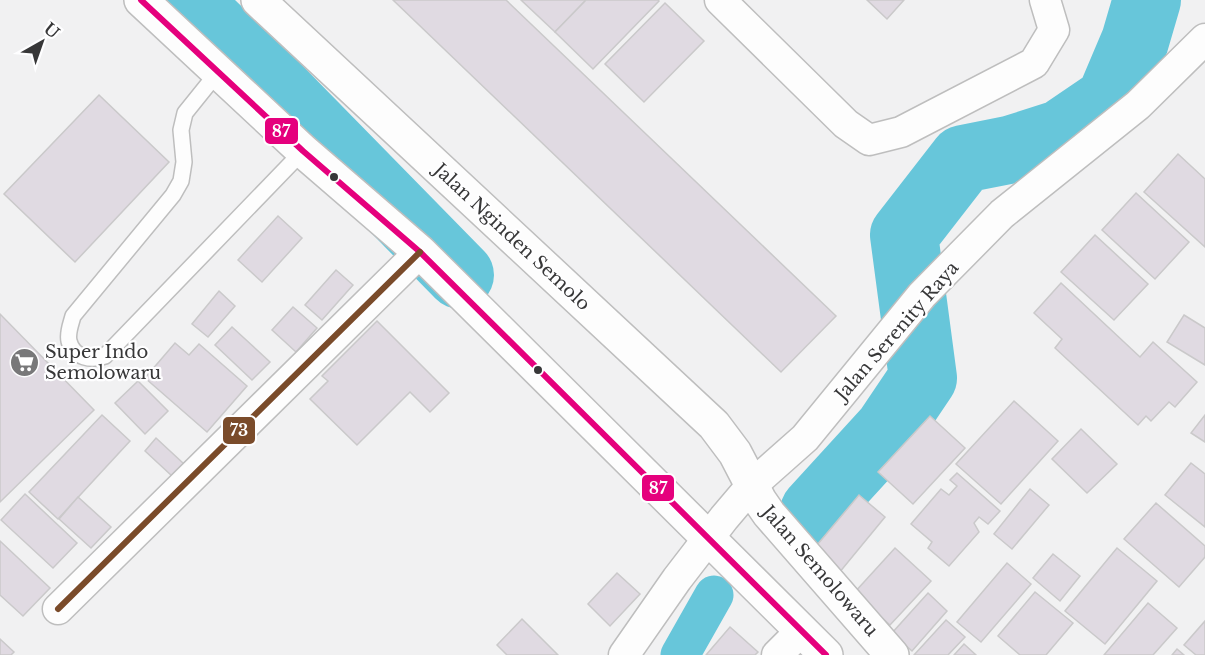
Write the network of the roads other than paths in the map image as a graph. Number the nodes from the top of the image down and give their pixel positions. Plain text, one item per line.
1 (141, 0) edge
2 (258, 0) edge
3 (720, 0) edge
4 (1045, 0) edge
5 (1205, 39) edge
6 (218, 72) junction
7 (303, 151) junction
8 (420, 252) junction
9 (730, 519) junction
10 (58, 609) dead end
11 (802, 630) junction
12 (624, 655) edge
13 (777, 655) edge
14 (826, 655) edge
15 (892, 655) edge

1 - 6 main road
2 - 9 main road, Jalan Nginden Semolo
3 - 4 street
5 - 9 street, Jalan Serenity Raya
6 - 7 main road
6 - 7 lane
7 - 8 main road
8 - 9 main road
8 - 10 street
9 - 11 main road
9 - 12 street, Jalan Serenity Raya
9 - 15 main road, Jalan Semolowaru
11 - 13 street
11 - 14 main road

